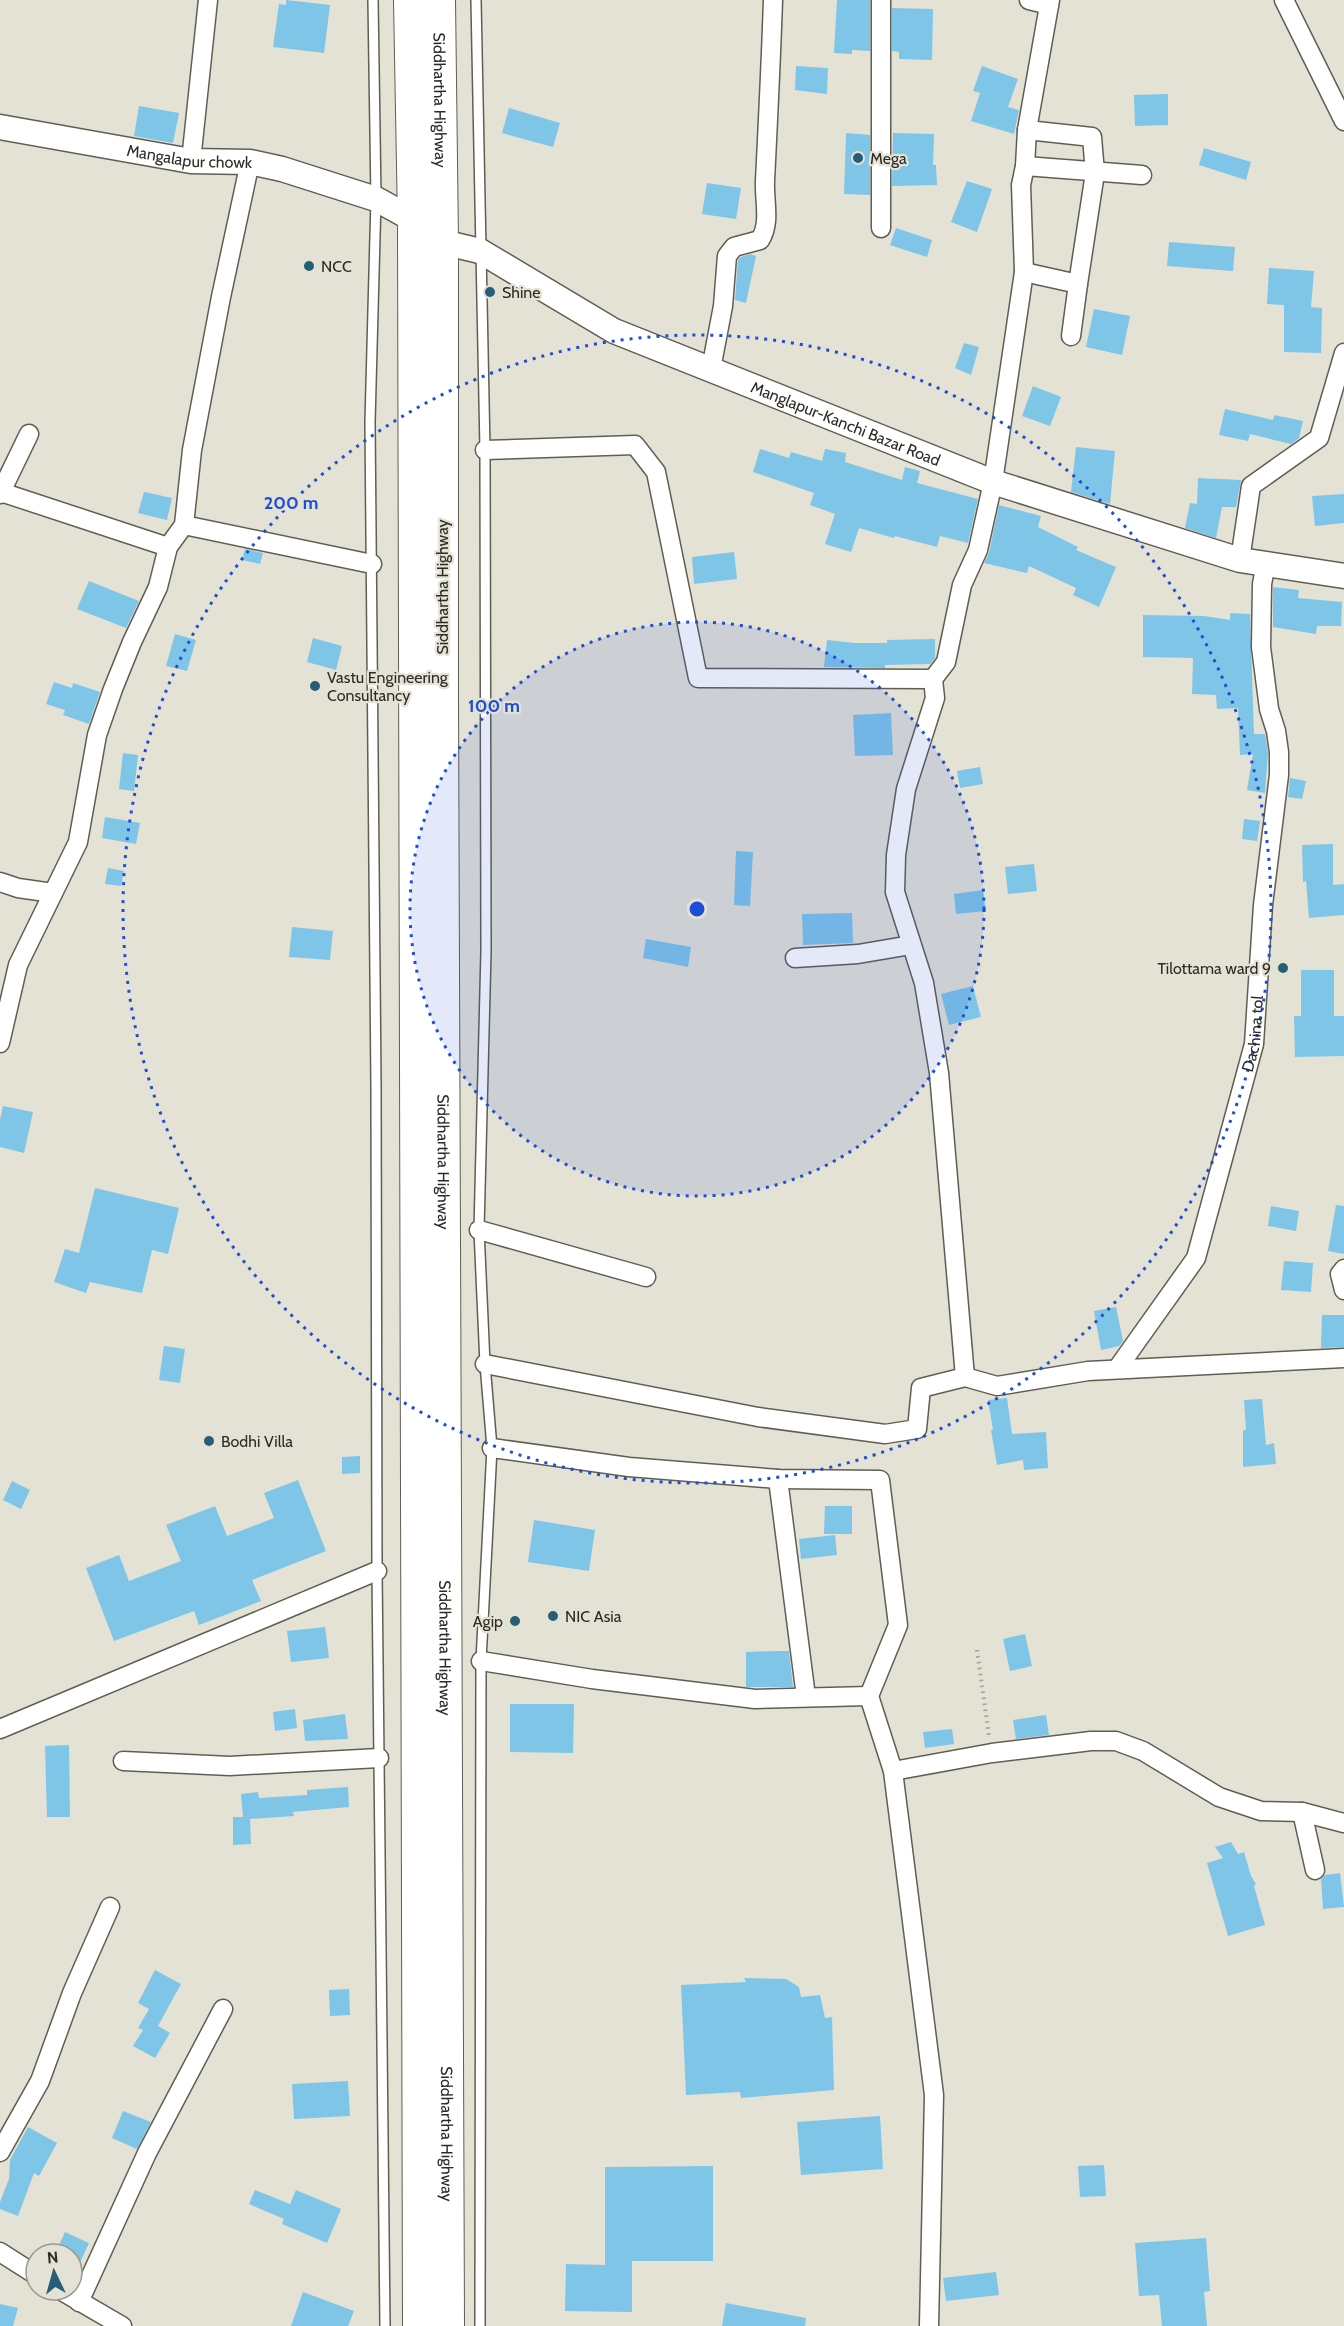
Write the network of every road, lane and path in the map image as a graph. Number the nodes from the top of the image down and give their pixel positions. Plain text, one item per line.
1 (208, 0) edge
2 (373, 0) edge
3 (410, 0) edge
4 (439, 0) edge
5 (476, 0) edge
6 (774, 0) edge
7 (881, 0) edge
8 (1029, 0) edge
9 (1284, 0) edge
10 (1049, 2) edge
11 (1344, 121) edge
12 (0, 127) edge
13 (1028, 130) junction
14 (191, 161) junction
15 (250, 162) junction
16 (1025, 166) junction
17 (1095, 173) junction
18 (1142, 175) dead end
19 (376, 200) junction
20 (414, 220) junction
21 (881, 228) dead end
22 (442, 242) junction
23 (480, 251) junction
24 (1024, 272) junction
25 (1078, 284) junction
26 (1071, 336) dead end
27 (1344, 353) edge
28 (711, 369) junction
29 (29, 434) dead end
30 (485, 450) junction
31 (993, 482) junction
32 (1, 493) edge
33 (184, 525) junction
34 (168, 547) junction
35 (1240, 560) junction
36 (1266, 563) junction
37 (372, 564) junction
38 (1344, 576) edge
39 (933, 679) junction
40 (0, 882) edge
41 (53, 893) junction
42 (911, 945) junction
43 (795, 958) dead end
44 (0, 1043) edge
45 (479, 1230) junction
46 (1344, 1269) edge
47 (646, 1277) dead end
48 (1344, 1290) edge
49 (1344, 1358) edge
50 (485, 1364) junction
51 (1117, 1369) junction
52 (965, 1377) junction
53 (492, 1448) junction
54 (778, 1479) junction
55 (377, 1571) junction
56 (977, 1650) dead end
57 (481, 1661) junction
58 (869, 1696) junction
59 (806, 1697) junction
60 (0, 1729) edge
61 (992, 1753) junction
62 (379, 1758) junction
63 (123, 1761) dead end
64 (893, 1771) junction
65 (1302, 1812) junction
66 (1344, 1823) edge
67 (1315, 1870) dead end
68 (110, 1907) dead end
69 (223, 2009) dead end
70 (0, 2152) edge
71 (0, 2252) edge
72 (24, 2267) edge
73 (84, 2291) edge
74 (79, 2302) edge
75 (122, 2326) edge
76 (385, 2326) edge
77 (419, 2326) edge
78 (448, 2326) edge
79 (480, 2326) edge
80 (929, 2326) edge

1 - 14 street
2 - 19 lane
3 - 20 highway, Siddhartha Highway
4 - 22 highway, Siddhartha Highway
5 - 23 lane
6 - 28 street
7 - 21 street
8 - 10 street
9 - 11 street
10 - 13 street
12 - 14 street, Mangalapur chowk
13 - 16 street
13 - 17 street
14 - 15 street, Mangalapur chowk
15 - 19 street, Mangalapur chowk
15 - 33 street
16 - 17 street
16 - 24 street
17 - 18 street
17 - 25 street
19 - 20 street, Manglapur-Kanchi Bazar Road
19 - 37 lane
20 - 22 street, Manglapur-Kanchi Bazar Road
20 - 77 highway, Siddhartha Highway
22 - 23 street, Manglapur-Kanchi Bazar Road
22 - 78 highway, Siddhartha Highway
23 - 28 street, Manglapur-Kanchi Bazar Road
23 - 30 lane
24 - 25 street
24 - 31 street
25 - 26 street
27 - 35 street
28 - 31 street, Manglapur-Kanchi Bazar Road
29 - 32 street
30 - 39 street
30 - 45 lane
31 - 35 street, Manglapur-Kanchi Bazar Road
31 - 39 street
32 - 34 street
33 - 34 street
33 - 37 street
34 - 41 street
35 - 36 street, Manglapur-Kanchi Bazar Road
36 - 38 street, Manglapur-Kanchi Bazar Road
36 - 51 street, Dachina tol
37 - 55 lane
39 - 42 street
40 - 41 street
41 - 44 street
42 - 43 street
42 - 52 street
45 - 47 street
45 - 50 lane
46 - 48 street
49 - 51 street
50 - 52 street
50 - 53 lane
51 - 52 street
53 - 54 street
53 - 57 lane
54 - 58 street
54 - 59 street
55 - 60 street
55 - 62 lane
56 - 61 path
57 - 59 street
57 - 79 lane
58 - 59 street
58 - 64 street
61 - 64 street
61 - 65 street
62 - 63 street
62 - 76 lane
64 - 80 street
65 - 66 street
65 - 67 street
68 - 70 street
69 - 73 street
71 - 72 street
74 - 75 street

